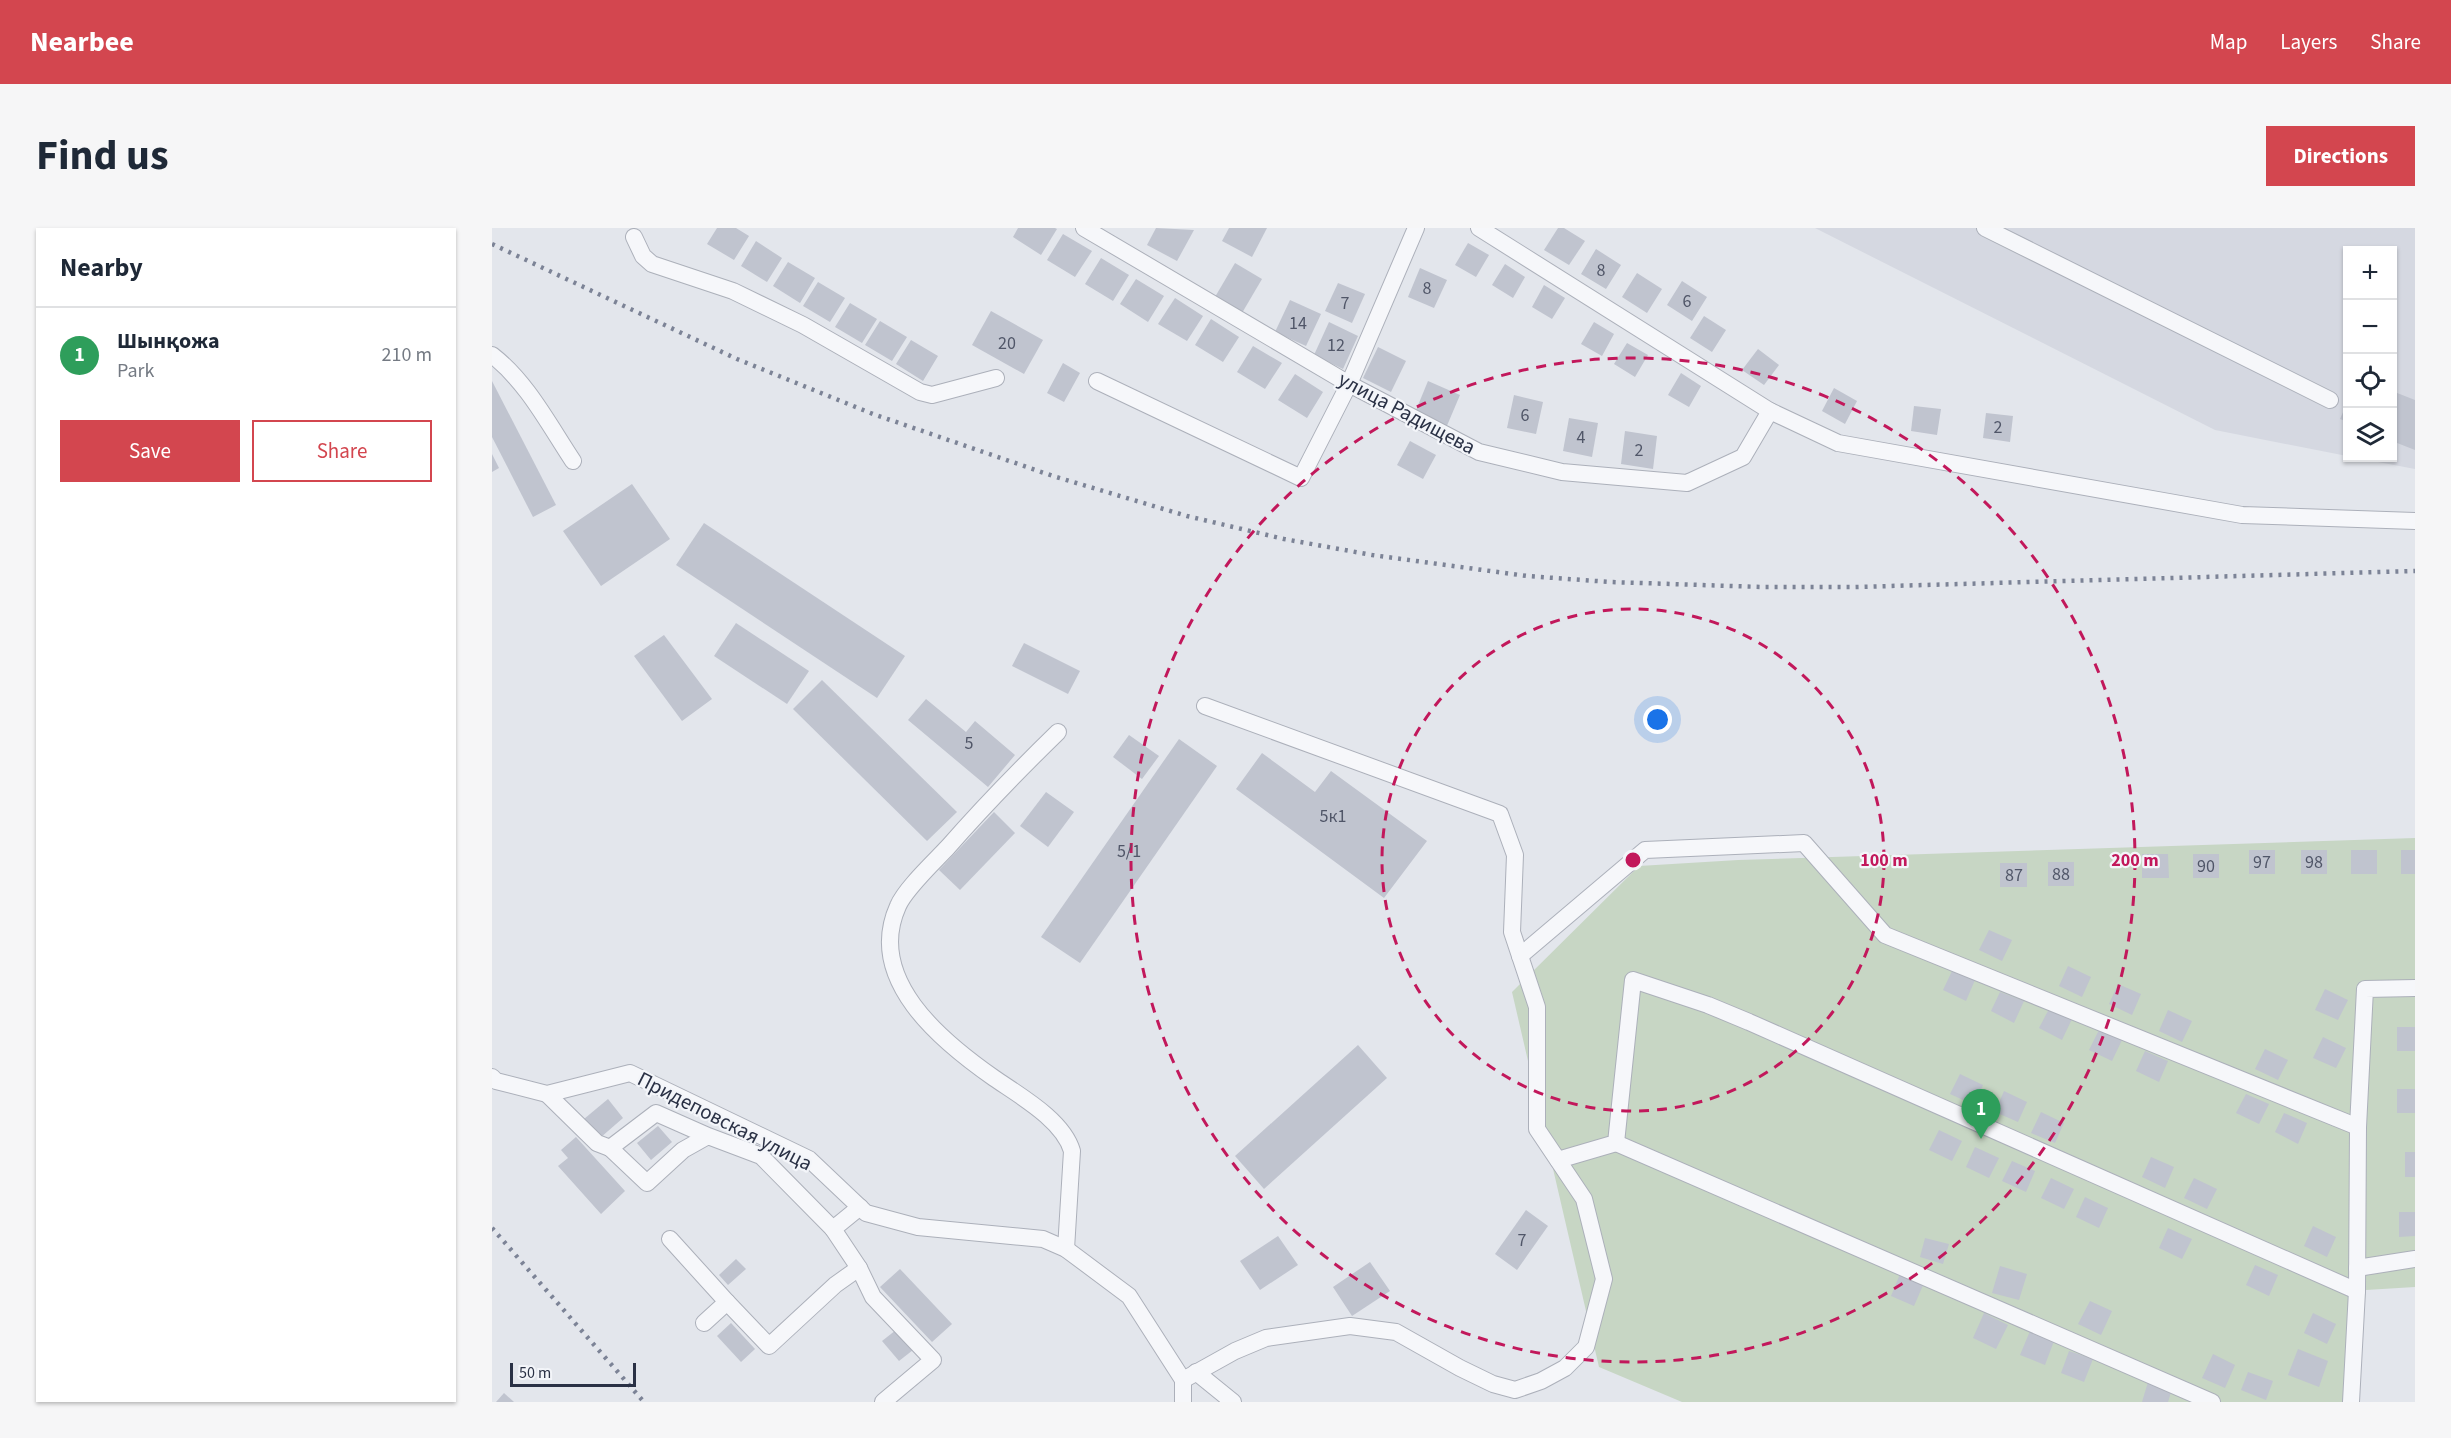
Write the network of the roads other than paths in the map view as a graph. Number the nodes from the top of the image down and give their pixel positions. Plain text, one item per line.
1 (1084, 228) edge
2 (1416, 228) edge
3 (1479, 228) edge
4 (1986, 228) edge
5 (631, 231) edge
6 (492, 356) edge
7 (996, 378) dead end
8 (1097, 381) dead end
9 (1349, 384) junction
10 (2330, 400) dead end
11 (1770, 411) junction
12 (573, 461) dead end
13 (2415, 521) edge
14 (1205, 706) dead end
15 (1058, 732) dead end
16 (1520, 956) junction
17 (2415, 988) edge
18 (492, 1077) edge
19 (547, 1094) junction
20 (2358, 1127) junction
21 (708, 1136) junction
22 (1616, 1143) junction
23 (610, 1148) junction
24 (1558, 1160) junction
25 (860, 1207) junction
26 (833, 1229) junction
27 (670, 1239) dead end
28 (1066, 1249) junction
29 (2415, 1259) edge
30 (859, 1268) junction
31 (2357, 1268) junction
32 (2357, 1291) junction
33 (727, 1302) junction
34 (704, 1323) dead end
35 (1189, 1376) junction
36 (883, 1402) edge
37 (1183, 1402) edge
38 (1233, 1402) edge
39 (2212, 1402) edge
40 (2351, 1402) edge

1 - 9 street, улица Радищева
2 - 9 street
3 - 11 street
4 - 10 street
5 - 7 street
6 - 12 street
8 - 9 street
9 - 11 street, улица Радищева
11 - 13 street
14 - 16 street
15 - 28 street
16 - 20 street
16 - 24 street
17 - 20 street
18 - 19 street, Придеповская улица
19 - 23 street
19 - 25 street, Придеповская улица
20 - 31 street
21 - 23 street
21 - 23 street
21 - 26 street
22 - 24 street
22 - 32 street
22 - 39 street
24 - 35 street
25 - 26 street
25 - 28 street, Придеповская улица
26 - 30 street
27 - 33 street
28 - 35 street, Придеповская улица
29 - 31 street
30 - 33 street
30 - 36 street
31 - 32 street
32 - 40 street
33 - 34 street
35 - 37 street
35 - 38 street

